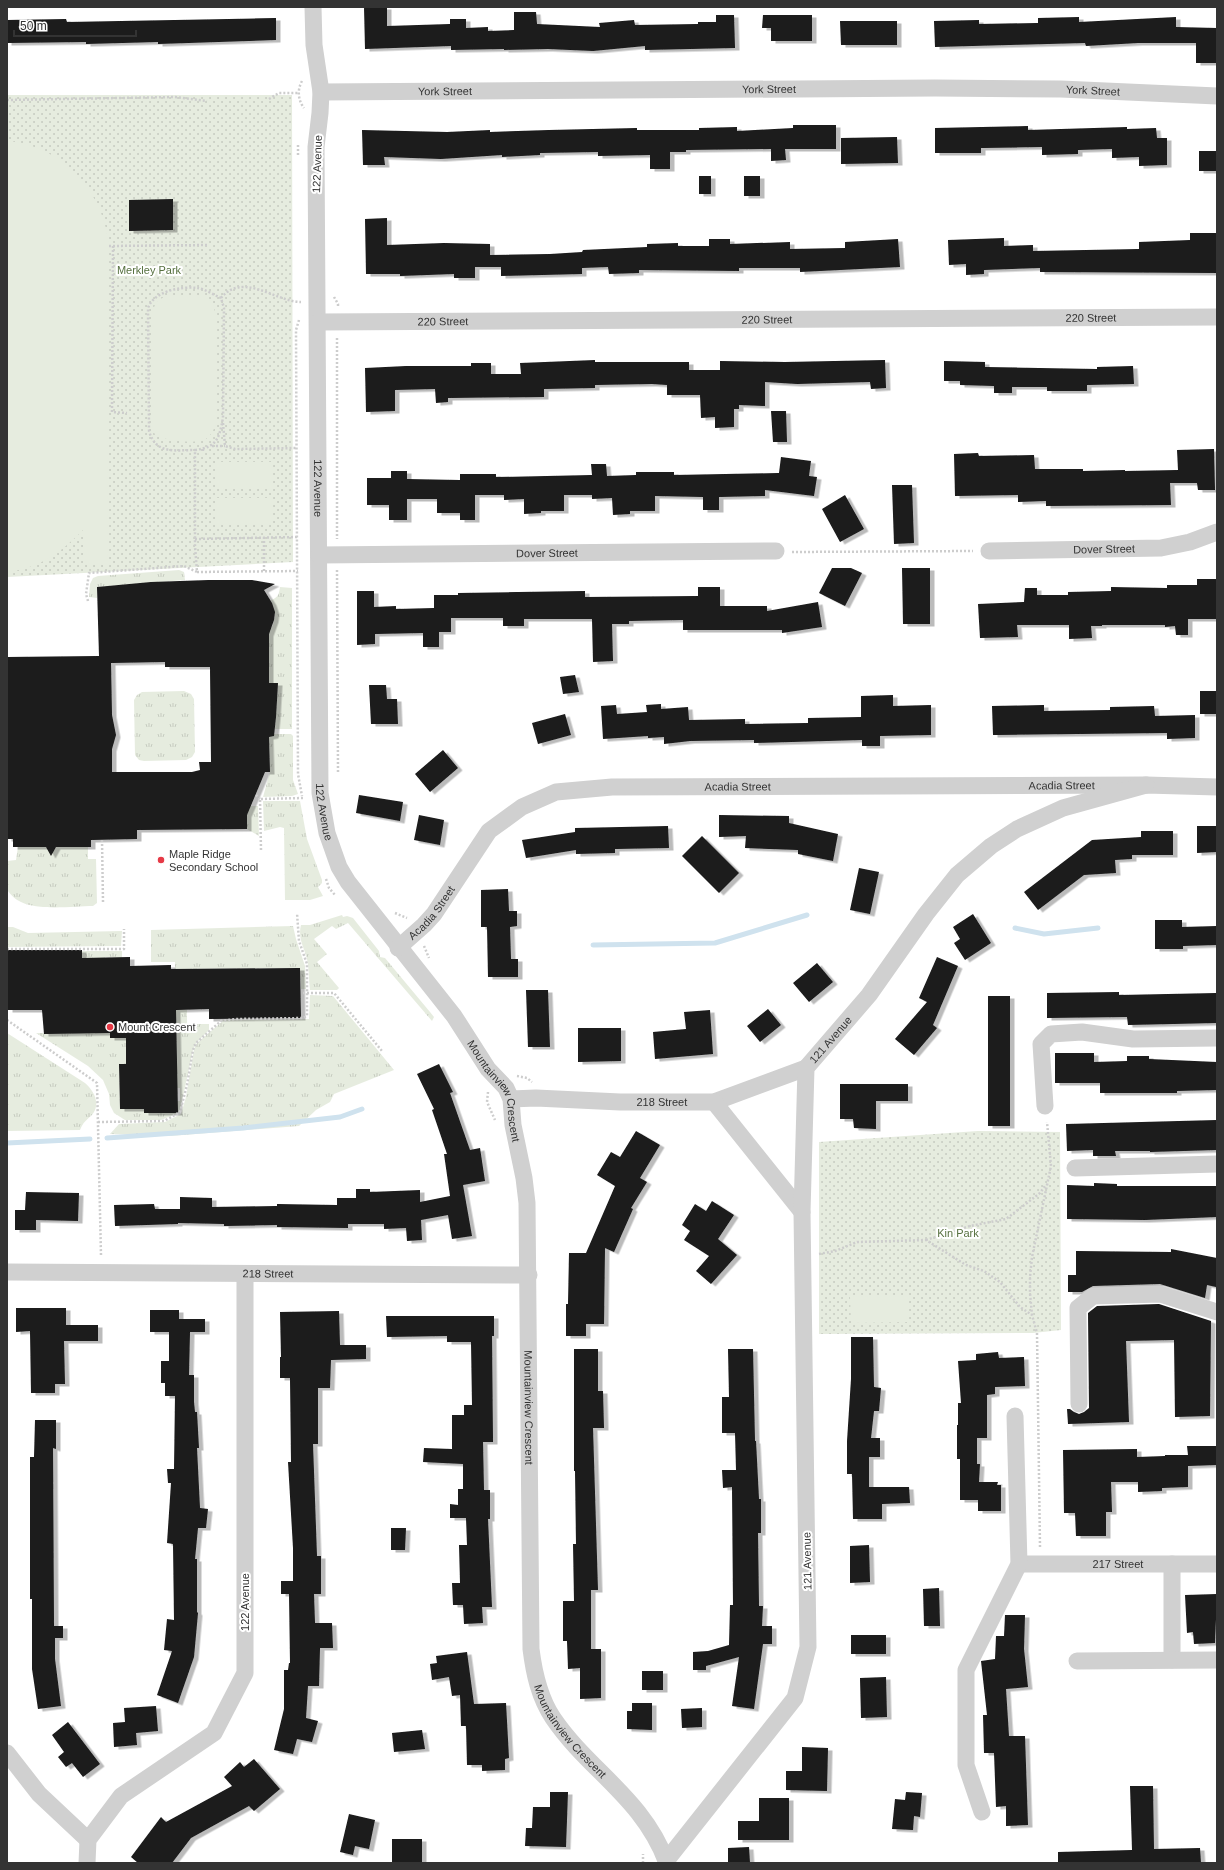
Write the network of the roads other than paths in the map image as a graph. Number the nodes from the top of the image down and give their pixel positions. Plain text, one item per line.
1 (314, 7) edge
2 (321, 92) junction
3 (1217, 96) edge
4 (1217, 317) edge
5 (318, 322) junction
6 (1217, 532) edge
7 (776, 551) road end
8 (989, 551) road end
9 (319, 555) junction
10 (1146, 785) junction
11 (1217, 787) edge
12 (926, 914) joint
13 (398, 948) junction
14 (1217, 1038) edge
15 (806, 1068) junction
16 (511, 1099) junction
17 (714, 1102) junction
18 (1045, 1106) road end
19 (1217, 1164) edge
20 (1075, 1168) dead end
21 (802, 1212) junction
22 (7, 1272) edge
23 (245, 1274) junction
24 (529, 1275) junction
25 (1217, 1312) edge
26 (1079, 1404) dead end
27 (1015, 1416) dead end
28 (1019, 1564) junction
29 (1172, 1564) junction
30 (1217, 1564) edge
31 (1172, 1660) junction
32 (1217, 1660) edge
33 (1077, 1661) dead end
34 (7, 1753) edge
35 (982, 1812) dead end
36 (88, 1840) junction
37 (666, 1862) edge
38 (87, 1863) edge

1 - 2 street, 122 Avenue
2 - 3 street, York Street
2 - 5 street, 122 Avenue
4 - 5 street, 220 Street
5 - 9 street, 122 Avenue
6 - 8 street, Dover Street
7 - 9 street, Dover Street
9 - 13 street, 122 Avenue
10 - 11 street, Acadia Street
10 - 12 street, Acadia Street
10 - 13 street, Acadia Street
12 - 15 street, 121 Avenue
13 - 16 street, Mountainview Crescent
14 - 18 street
15 - 17 street, 218 Street
15 - 21 street, 121 Avenue
16 - 17 street, 218 Street
16 - 24 street, Mountainview Crescent
17 - 21 street
19 - 20 street
21 - 37 street, 121 Avenue
22 - 23 street, 218 Street
23 - 24 street, 218 Street
23 - 36 street, 122 Avenue
24 - 37 street, Mountainview Crescent
25 - 26 street
27 - 28 street
28 - 29 street, 217 Street
28 - 35 street
29 - 30 street, 217 Street
29 - 31 street
31 - 32 street
31 - 33 street
34 - 36 street
36 - 38 street

